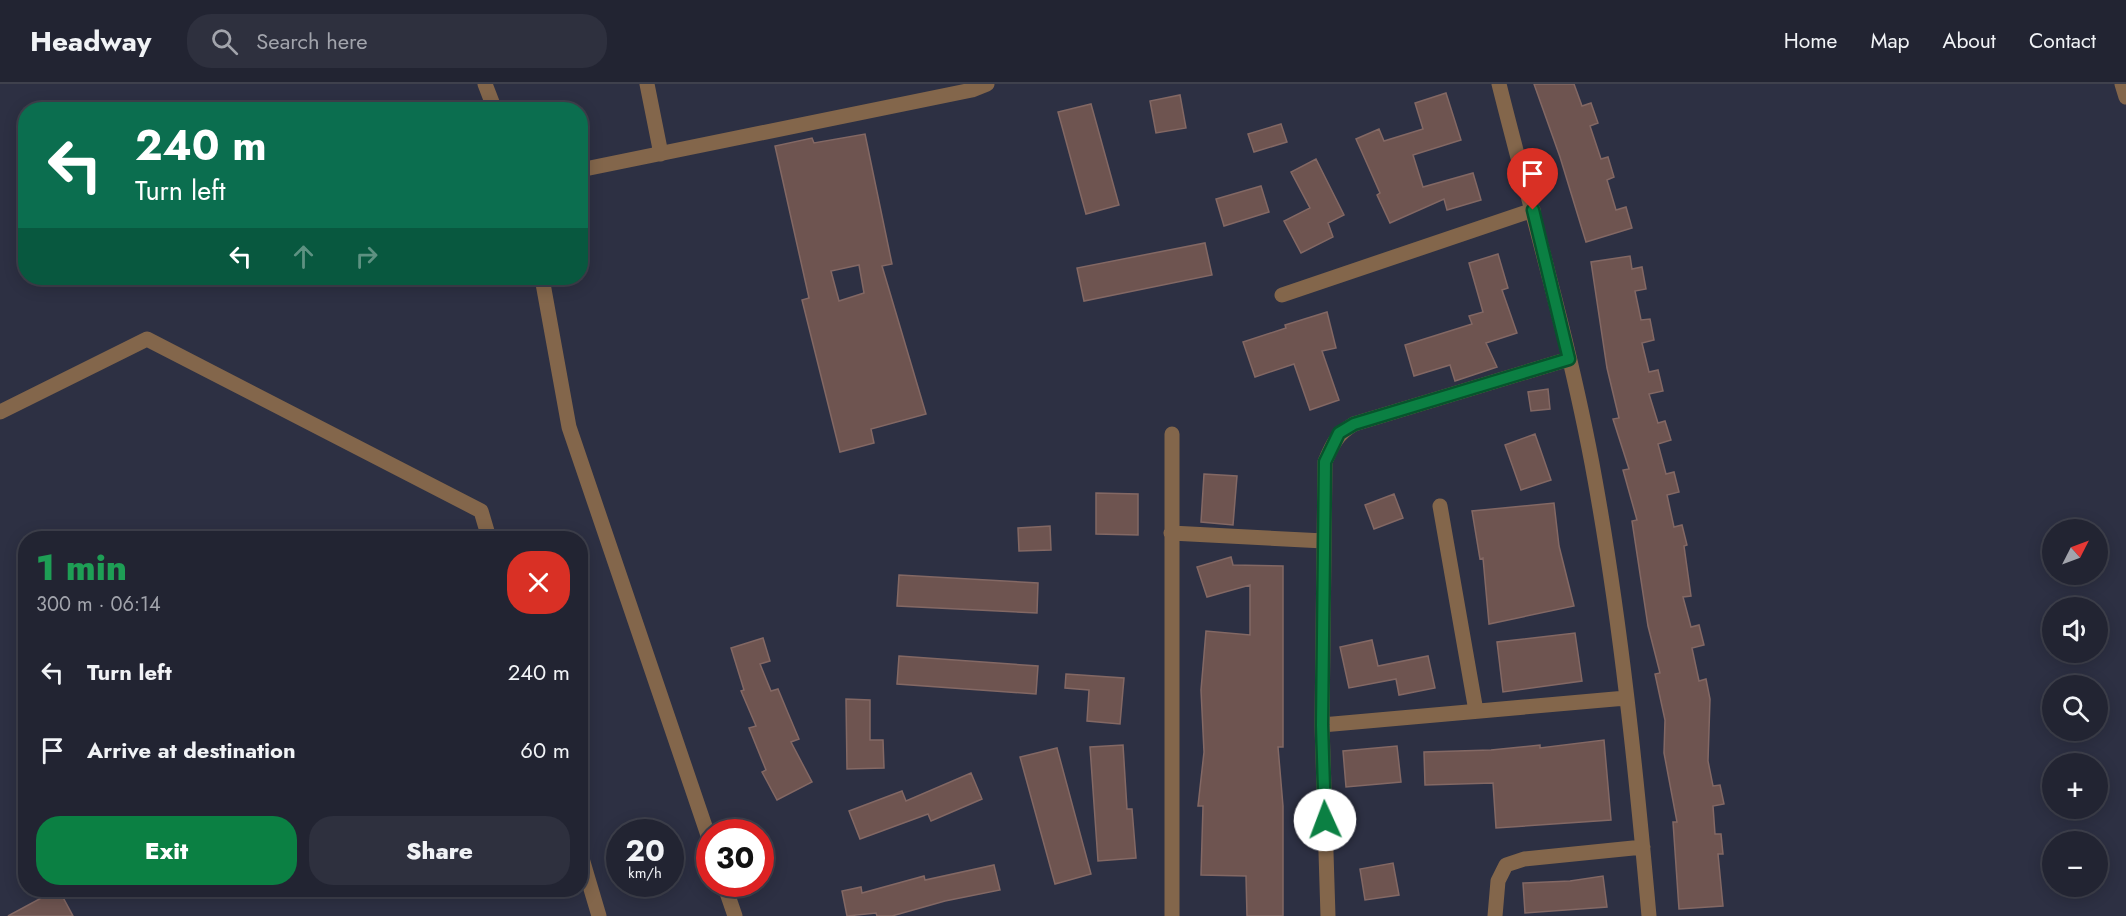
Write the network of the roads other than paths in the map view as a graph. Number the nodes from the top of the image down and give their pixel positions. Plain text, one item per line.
1 (485, 84) edge
2 (647, 84) edge
3 (987, 84) edge
4 (1499, 84) edge
5 (2122, 84) edge
6 (2126, 97) edge
7 (492, 102) edge
8 (661, 154) junction
9 (588, 168) edge
10 (1533, 210) junction
11 (543, 285) edge
12 (1282, 295) dead end
13 (1569, 359) junction
14 (0, 412) edge
15 (1172, 434) dead end
16 (1440, 506) dead end
17 (487, 531) edge
18 (1171, 533) junction
19 (1324, 541) junction
20 (1626, 698) junction
21 (1476, 711) junction
22 (1322, 725) junction
23 (703, 819) edge
24 (1643, 847) junction
25 (588, 879) edge
26 (728, 897) edge
27 (599, 916) edge
28 (735, 916) edge
29 (1172, 916) edge
30 (1328, 916) edge
31 (1495, 916) edge
32 (1649, 916) edge

1 - 7 street
2 - 8 street
3 - 8 street
4 - 10 street
5 - 6 street
8 - 9 street
10 - 12 street
10 - 13 street
11 - 23 street
13 - 19 street
13 - 20 street
14 - 17 street
15 - 18 street
16 - 21 street
18 - 19 street
18 - 29 street
19 - 22 street
20 - 21 street
20 - 24 street
21 - 22 street
22 - 30 street
24 - 31 street
24 - 32 street
25 - 27 street
26 - 28 street

